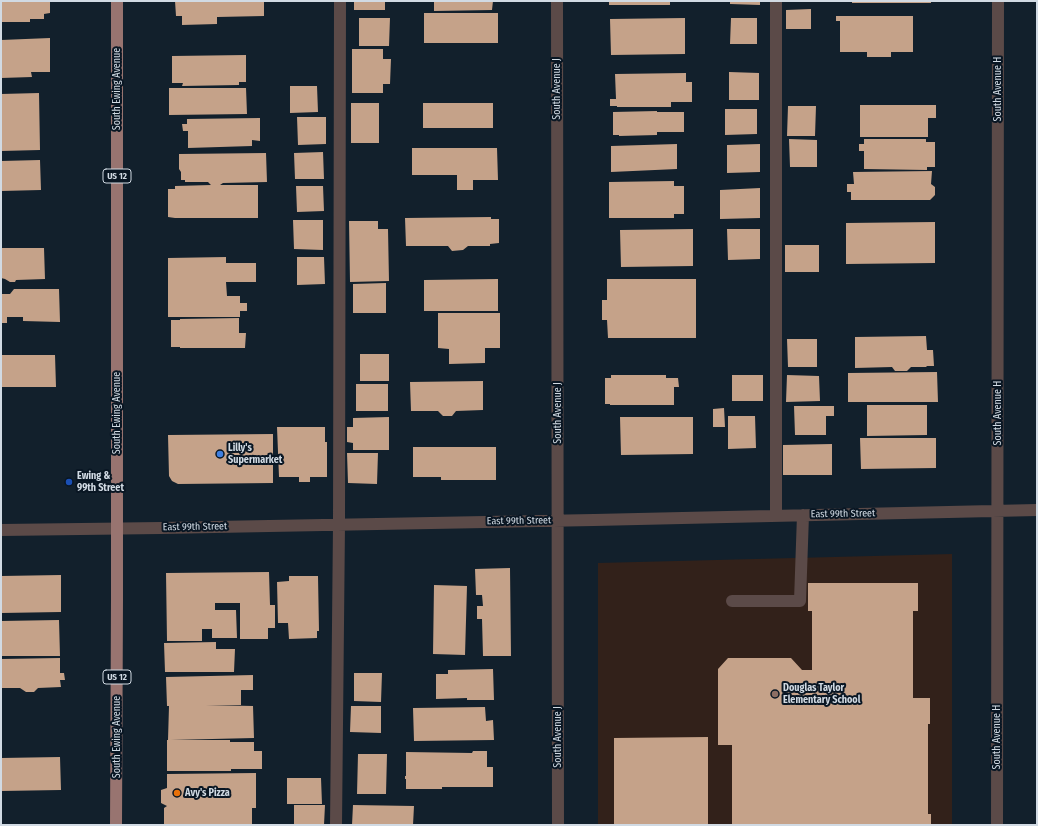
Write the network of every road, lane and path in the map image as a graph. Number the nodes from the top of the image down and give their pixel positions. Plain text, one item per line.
1 (117, 1) edge
2 (340, 1) edge
3 (557, 1) edge
4 (776, 1) edge
5 (998, 1) edge
6 (997, 510) junction
7 (1037, 510) edge
8 (776, 515) junction
9 (803, 515) junction
10 (558, 520) junction
11 (339, 524) junction
12 (117, 528) junction
13 (1, 530) edge
14 (732, 601) dead end
15 (116, 825) edge
16 (336, 825) edge
17 (558, 825) edge
18 (997, 825) edge

1 - 12 main road, South Ewing Avenue / US 12
2 - 11 street
3 - 10 street, South Avenue J
4 - 8 street
5 - 6 street, South Avenue H
6 - 7 street, East 99th Street
6 - 9 street, East 99th Street
6 - 18 street, South Avenue H
8 - 9 street, East 99th Street
8 - 10 street, East 99th Street
9 - 14 street
10 - 11 street, East 99th Street
10 - 17 street, South Avenue J
11 - 12 street, East 99th Street
11 - 16 street
12 - 13 street, East 99th Street
12 - 15 main road, South Ewing Avenue / US 12

